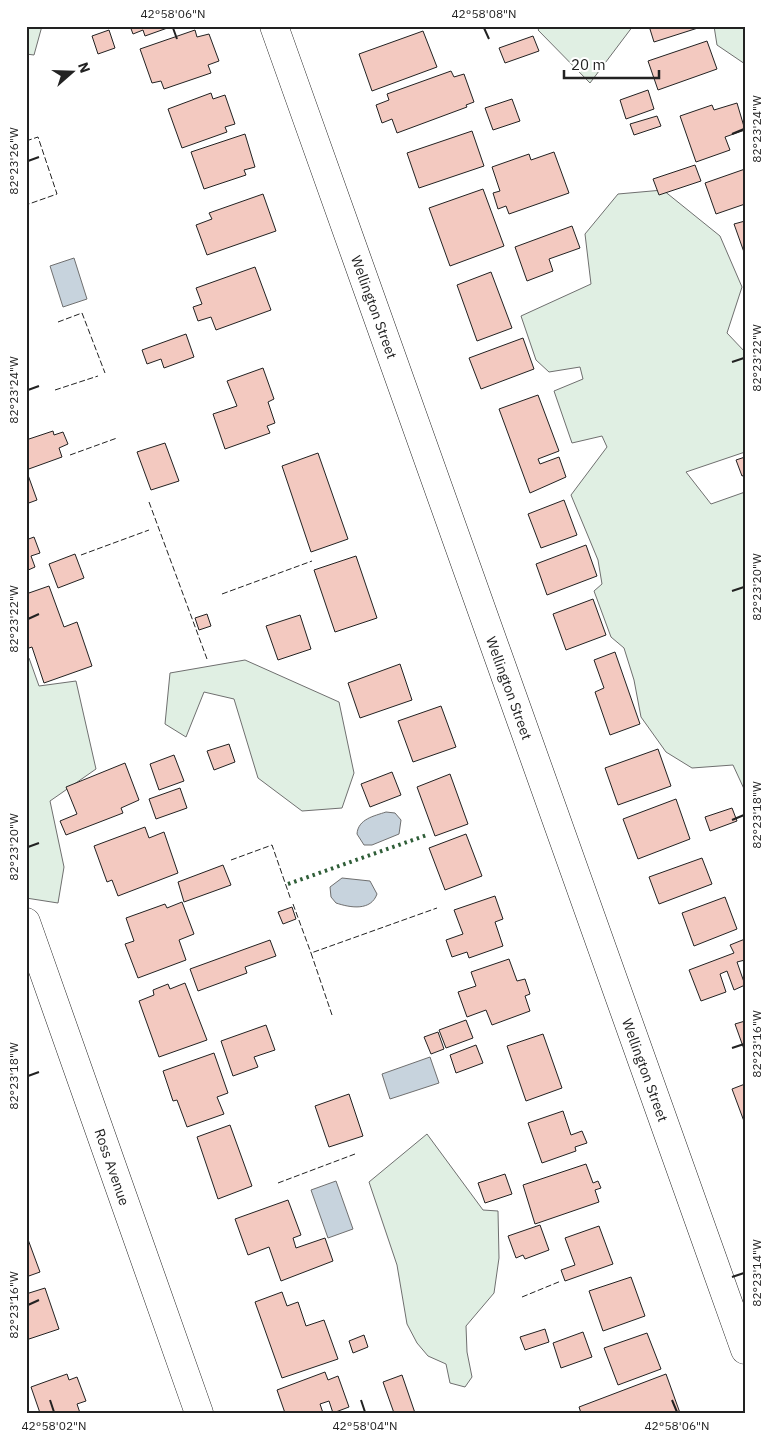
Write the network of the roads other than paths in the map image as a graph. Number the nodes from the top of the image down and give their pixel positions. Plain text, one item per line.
1 (274, 26) edge
2 (26, 922) edge
3 (745, 1350) edge
4 (199, 1413) edge

1 - 3 main road, Wellington Street
2 - 4 main road, Ross Avenue

